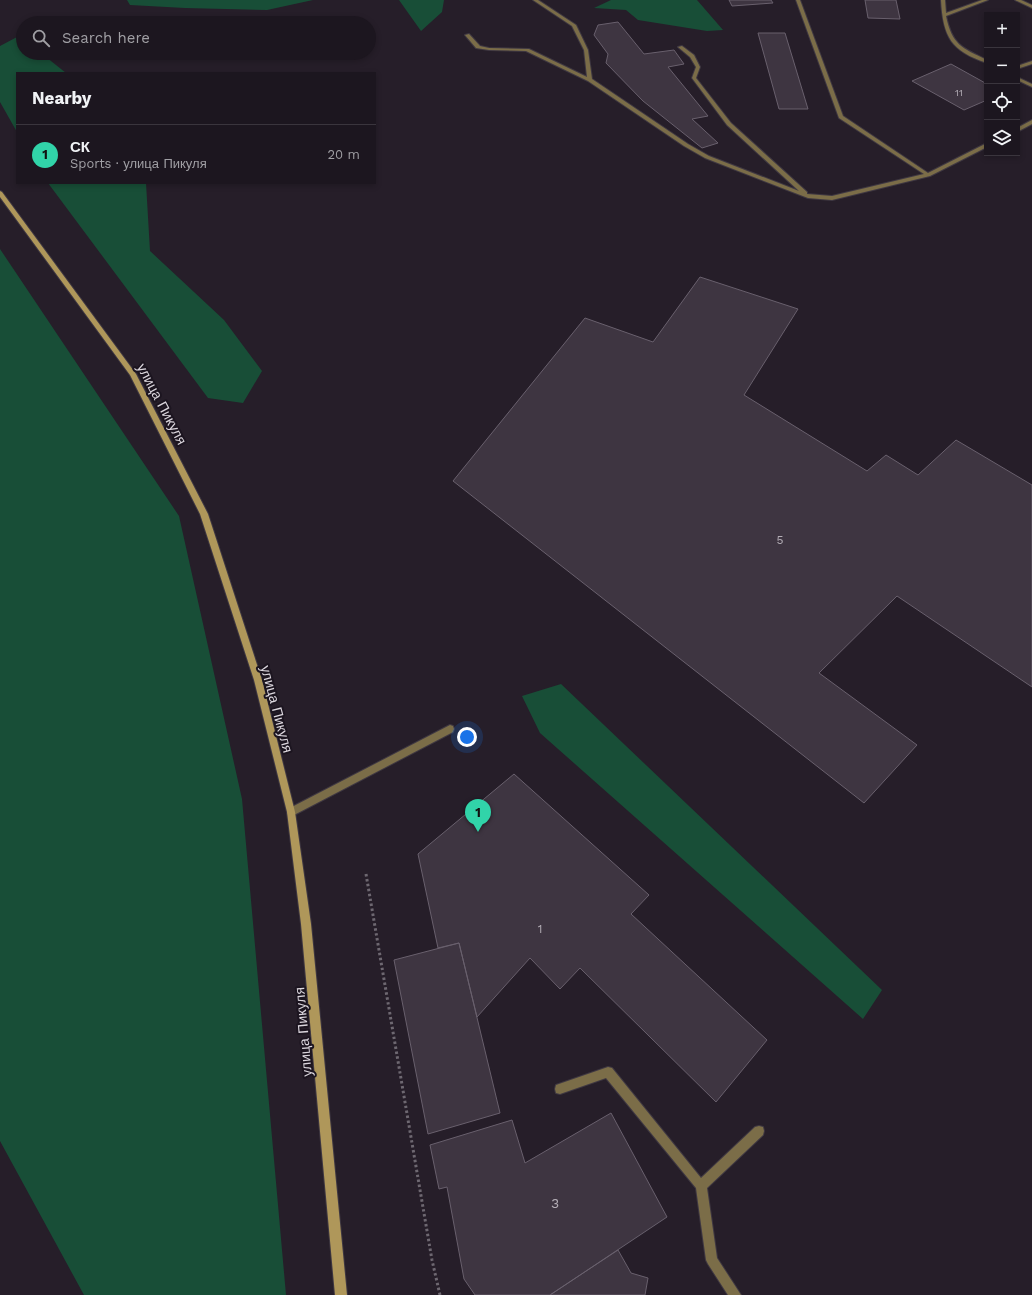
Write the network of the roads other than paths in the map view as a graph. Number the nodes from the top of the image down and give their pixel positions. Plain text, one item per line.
1 (535, 0) edge
2 (798, 0) edge
3 (943, 0) edge
4 (986, 0) edge
5 (1017, 0) edge
6 (1032, 7) edge
7 (944, 15) junction
8 (467, 35) dead end
9 (680, 47) dead end
10 (984, 60) edge
11 (1032, 62) edge
12 (1020, 67) edge
13 (590, 80) junction
14 (1020, 80) edge
15 (1032, 86) edge
16 (1032, 122) edge
17 (1020, 128) edge
18 (984, 147) edge
19 (928, 175) junction
20 (0, 193) edge
21 (808, 196) junction
22 (450, 729) dead end
23 (291, 812) junction
24 (560, 1089) dead end
25 (759, 1131) dead end
26 (701, 1186) junction
27 (341, 1295) edge
28 (735, 1295) edge

1 - 13 street
2 - 19 street
3 - 7 street
4 - 7 street
5 - 6 street
7 - 10 street
8 - 13 street
9 - 21 street
11 - 12 street
13 - 21 street
14 - 15 street
16 - 17 street
18 - 19 street
19 - 21 street
20 - 23 main road, улица Пикуля
22 - 23 street
23 - 27 main road, улица Пикуля
24 - 26 street
25 - 26 street
26 - 28 street

